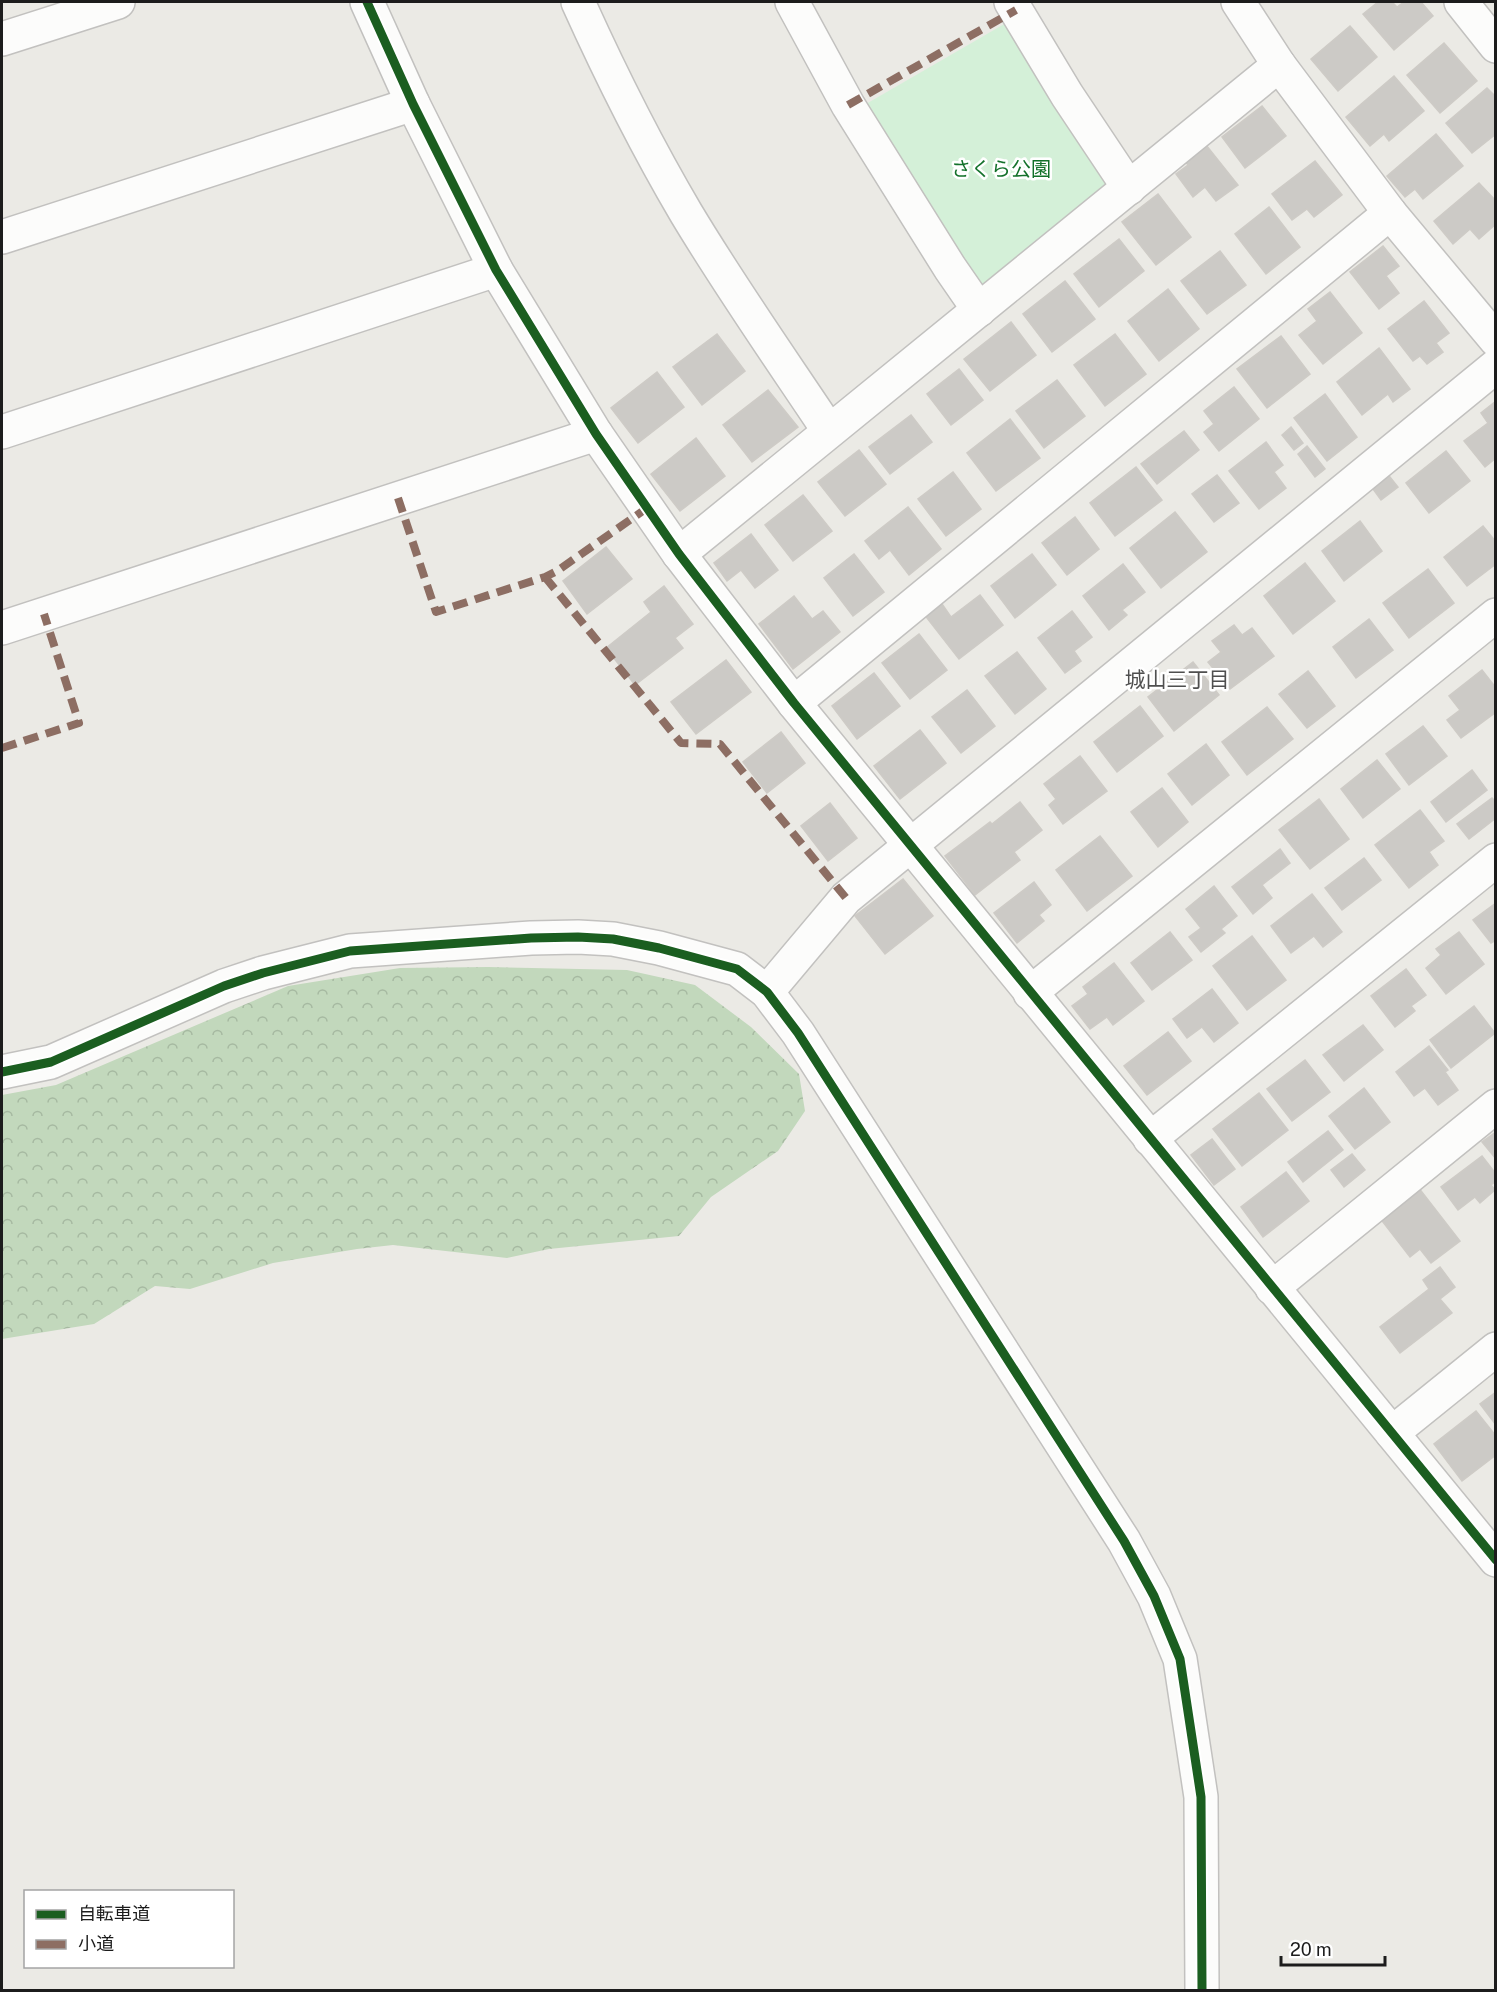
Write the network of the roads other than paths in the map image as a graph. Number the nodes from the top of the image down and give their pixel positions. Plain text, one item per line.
1 (118, 2) edge
2 (367, 2) edge
3 (578, 2) edge
4 (792, 2) edge
5 (1011, 2) edge
6 (1238, 2) edge
7 (1461, 2) edge
8 (2, 39) edge
9 (1496, 45) edge
10 (1279, 65) junction
11 (413, 104) junction
12 (1129, 188) junction
13 (1390, 213) junction
14 (2, 237) edge
15 (496, 270) junction
16 (979, 310) junction
17 (1496, 340) edge
18 (1496, 366) edge
19 (829, 431) junction
20 (2, 432) edge
21 (596, 434) junction
22 (679, 554) junction
23 (1496, 615) edge
24 (2, 628) edge
25 (794, 703) junction
26 (910, 845) junction
27 (1496, 860) edge
28 (767, 992) junction
29 (1030, 993) junction
30 (2, 1072) edge
31 (1496, 1106) edge
32 (1150, 1138) junction
33 (1272, 1288) junction
34 (1496, 1349) edge
35 (1392, 1433) junction
36 (1490, 1540) edge
37 (1202, 1990) edge

1 - 8 street
2 - 11 street
3 - 19 street
4 - 16 street
5 - 12 street
6 - 10 street
7 - 9 street
10 - 12 street
10 - 13 street
11 - 14 street
11 - 15 street
12 - 16 street
13 - 17 street
13 - 25 street
15 - 20 street
15 - 21 street
16 - 19 street
18 - 26 street
19 - 22 street
21 - 22 street
21 - 24 street
22 - 25 street
23 - 29 street
25 - 26 street
26 - 28 street
26 - 29 street
27 - 32 street
28 - 30 street
28 - 37 street
29 - 32 street
31 - 33 street
32 - 33 street
33 - 35 street
34 - 35 street
35 - 36 street

